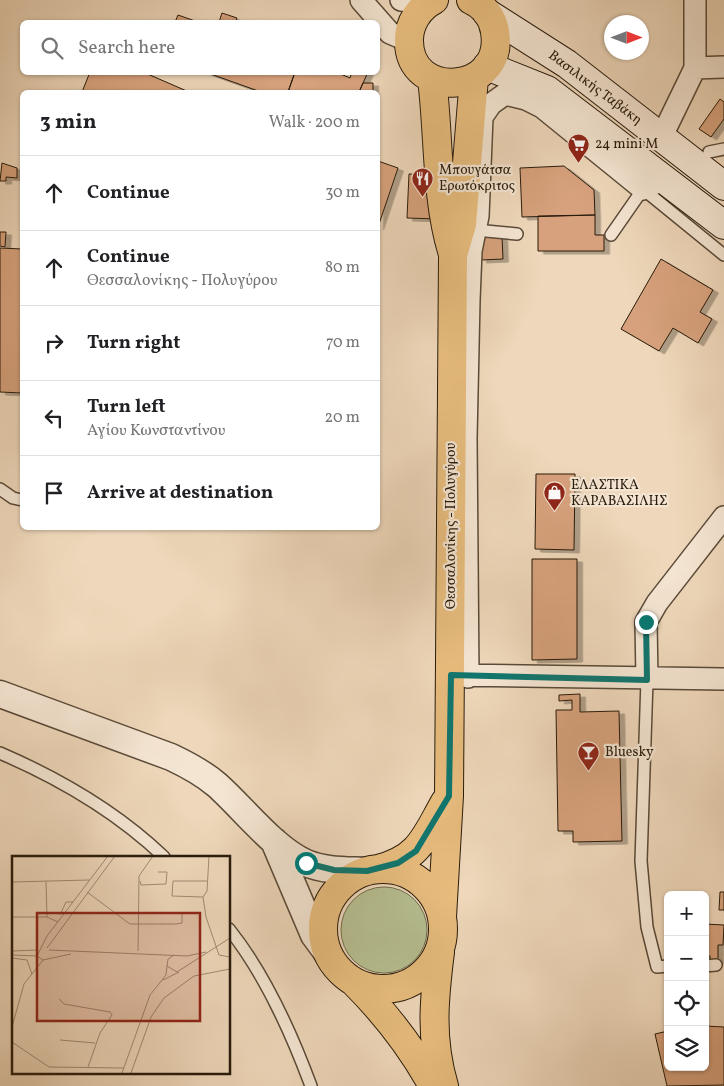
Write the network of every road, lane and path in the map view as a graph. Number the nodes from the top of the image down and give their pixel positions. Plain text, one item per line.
1 (361, 0) edge
2 (401, 0) edge
3 (695, 0) edge
4 (431, 1) edge
5 (477, 4) edge
6 (379, 20) edge
7 (380, 22) edge
8 (409, 41) junction
9 (724, 67) edge
10 (695, 68) junction
11 (481, 72) junction
12 (432, 79) junction
13 (661, 138) junction
14 (724, 149) edge
15 (709, 152) dead end
16 (653, 184) junction
17 (724, 186) edge
18 (724, 225) edge
19 (475, 230) junction
20 (518, 234) dead end
21 (611, 235) dead end
22 (453, 255) junction
23 (724, 255) edge
24 (0, 488) edge
25 (20, 500) edge
26 (724, 516) edge
27 (459, 676) junction
28 (724, 679) edge
29 (647, 680) junction
30 (0, 694) edge
31 (0, 753) edge
32 (449, 796) junction
33 (274, 841) junction
34 (163, 856) edge
35 (372, 870) junction
36 (442, 917) junction
37 (230, 930) edge
38 (441, 945) junction
39 (328, 954) junction
40 (664, 966) edge
41 (351, 980) junction
42 (311, 1086) edge
43 (433, 1086) edge
44 (444, 1086) edge

1 - 6 street
2 - 4 street
3 - 10 street
4 - 8 main road
5 - 11 main road, Θεσσαλονίκης - Πολυγύρου
5 - 13 main road, Βασιλικής Ταβάκη
7 - 8 street
8 - 12 main road
9 - 10 street
10 - 13 street
11 - 12 main road
11 - 16 main road
11 - 22 main road, Θεσσαλονίκης - Πολυγύρου
12 - 22 main road, Θεσσαλονίκης - Πολυγύρου
13 - 17 main road, Βασιλικής Ταβάκη
14 - 15 lane
16 - 18 main road
16 - 19 street
16 - 21 lane
16 - 23 lane
19 - 20 lane
19 - 27 street
22 - 27 main road, Θεσσαλονίκης - Πολυγύρου
24 - 25 lane
26 - 29 street
27 - 29 street
27 - 32 main road, Θεσσαλονίκης - Πολυγύρου
28 - 29 street
29 - 40 lane
30 - 33 street
31 - 34 lane
32 - 35 main road
32 - 36 main road, Θεσσαλονίκης - Πολυγύρου
33 - 35 street
33 - 39 street
35 - 36 main road
35 - 39 main road
36 - 38 main road
37 - 42 lane
38 - 41 main road
38 - 44 main road
39 - 41 main road
41 - 43 main road

